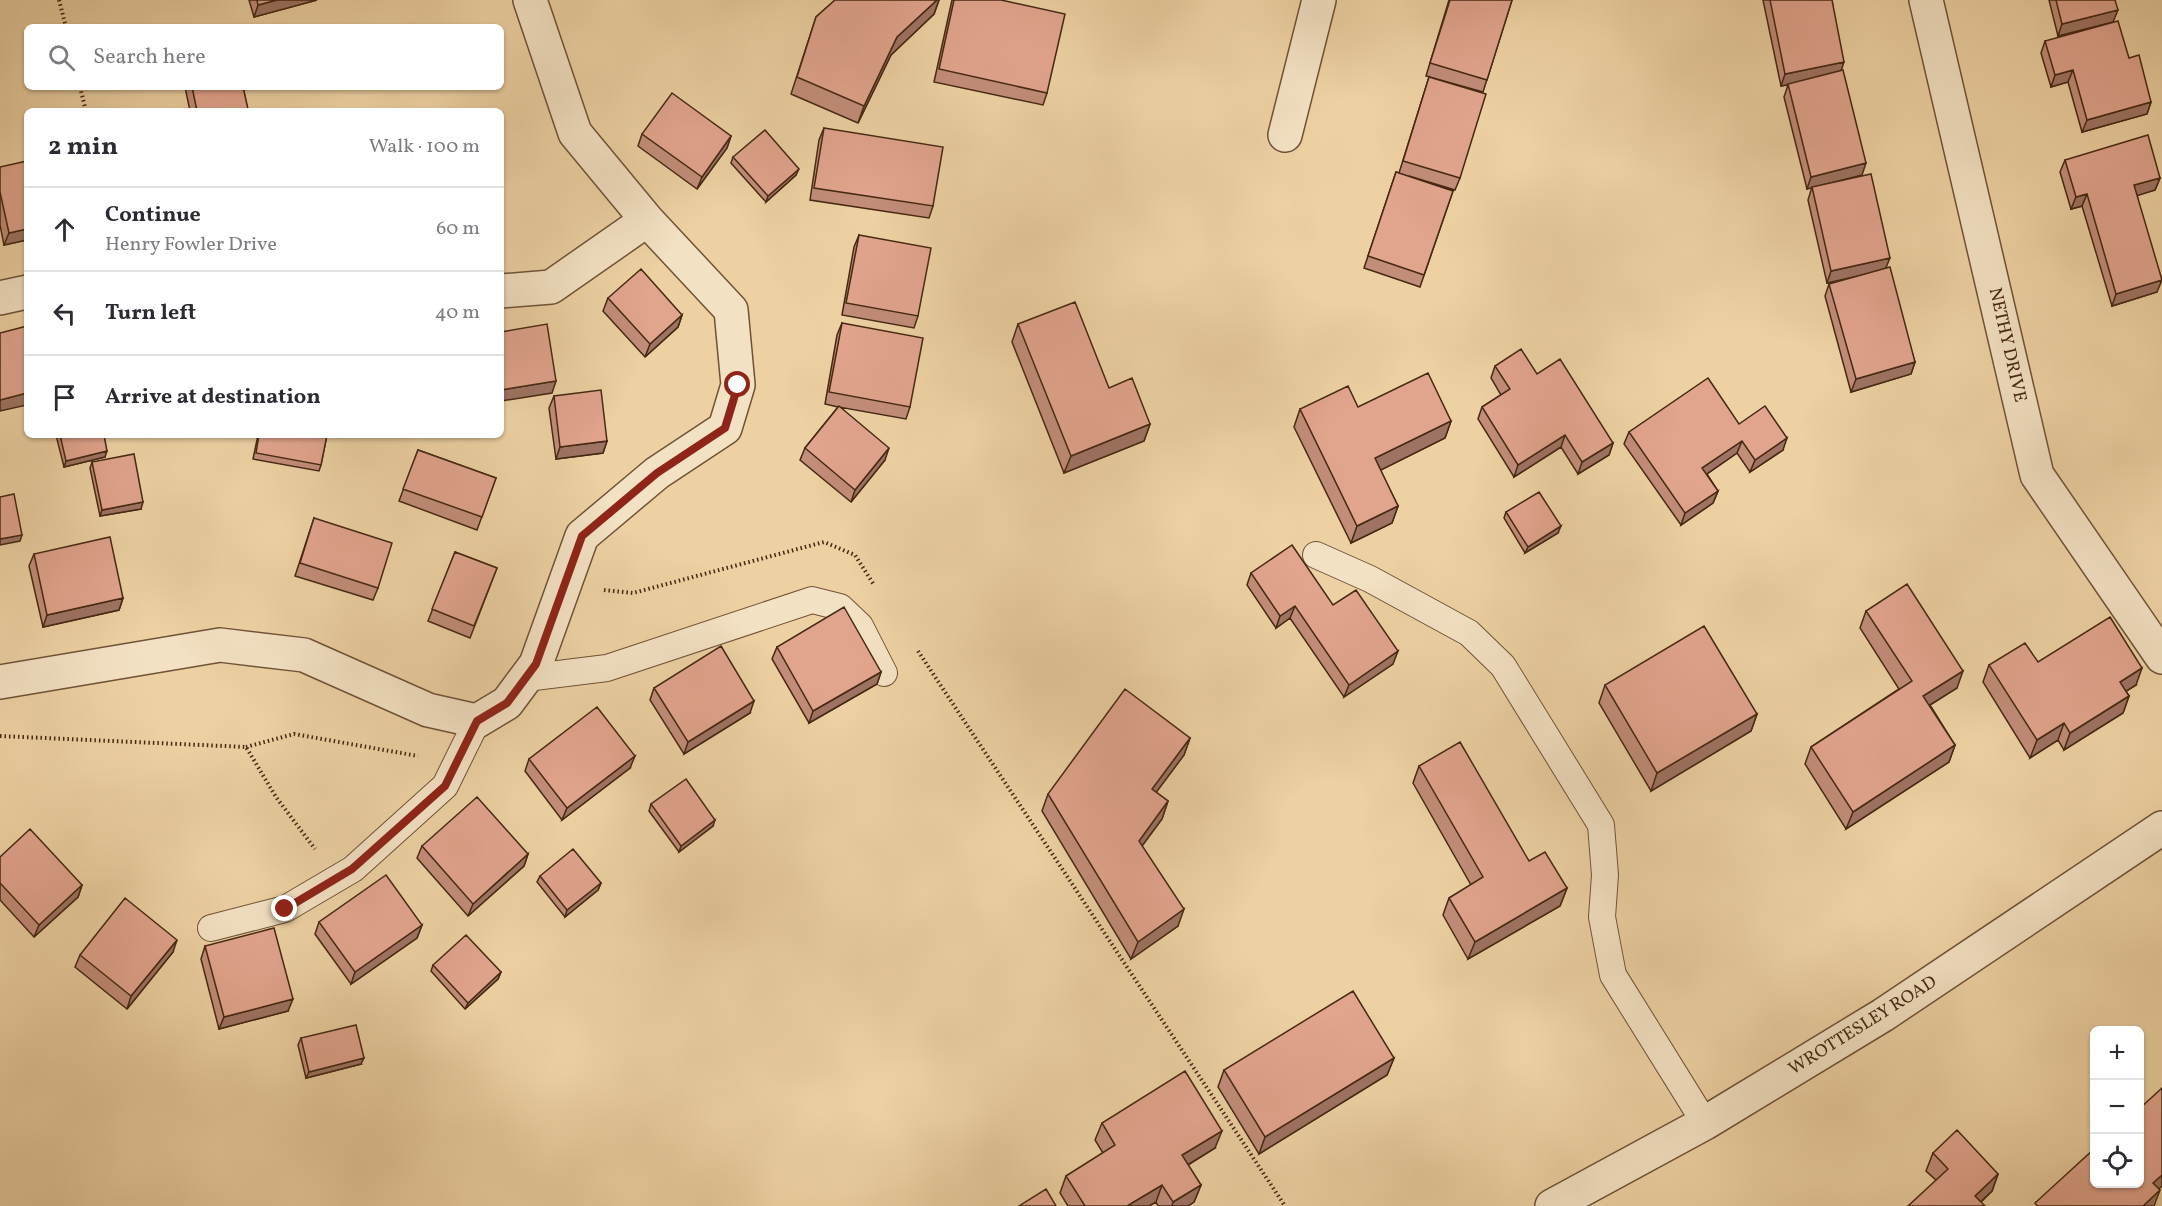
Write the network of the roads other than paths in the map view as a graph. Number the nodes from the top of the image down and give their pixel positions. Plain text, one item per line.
1 (530, 0) edge
2 (1319, 0) edge
3 (1926, 0) edge
4 (1285, 135) dead end
5 (647, 220) junction
6 (504, 291) edge
7 (24, 293) edge
8 (0, 298) edge
9 (1317, 555) dead end
10 (2162, 657) edge
11 (884, 673) dead end
12 (526, 678) junction
13 (0, 682) edge
14 (477, 721) junction
15 (2162, 828) edge
16 (211, 928) dead end
17 (1705, 1123) junction
18 (1552, 1206) edge

1 - 5 street
2 - 4 street
3 - 10 street, NETHY DRIVE
5 - 6 street
5 - 12 street
7 - 8 street
9 - 17 lane
11 - 12 lane
12 - 14 street
13 - 14 street
14 - 16 lane
15 - 17 street, WROTTESLEY ROAD
17 - 18 street, WROTTESLEY ROAD

